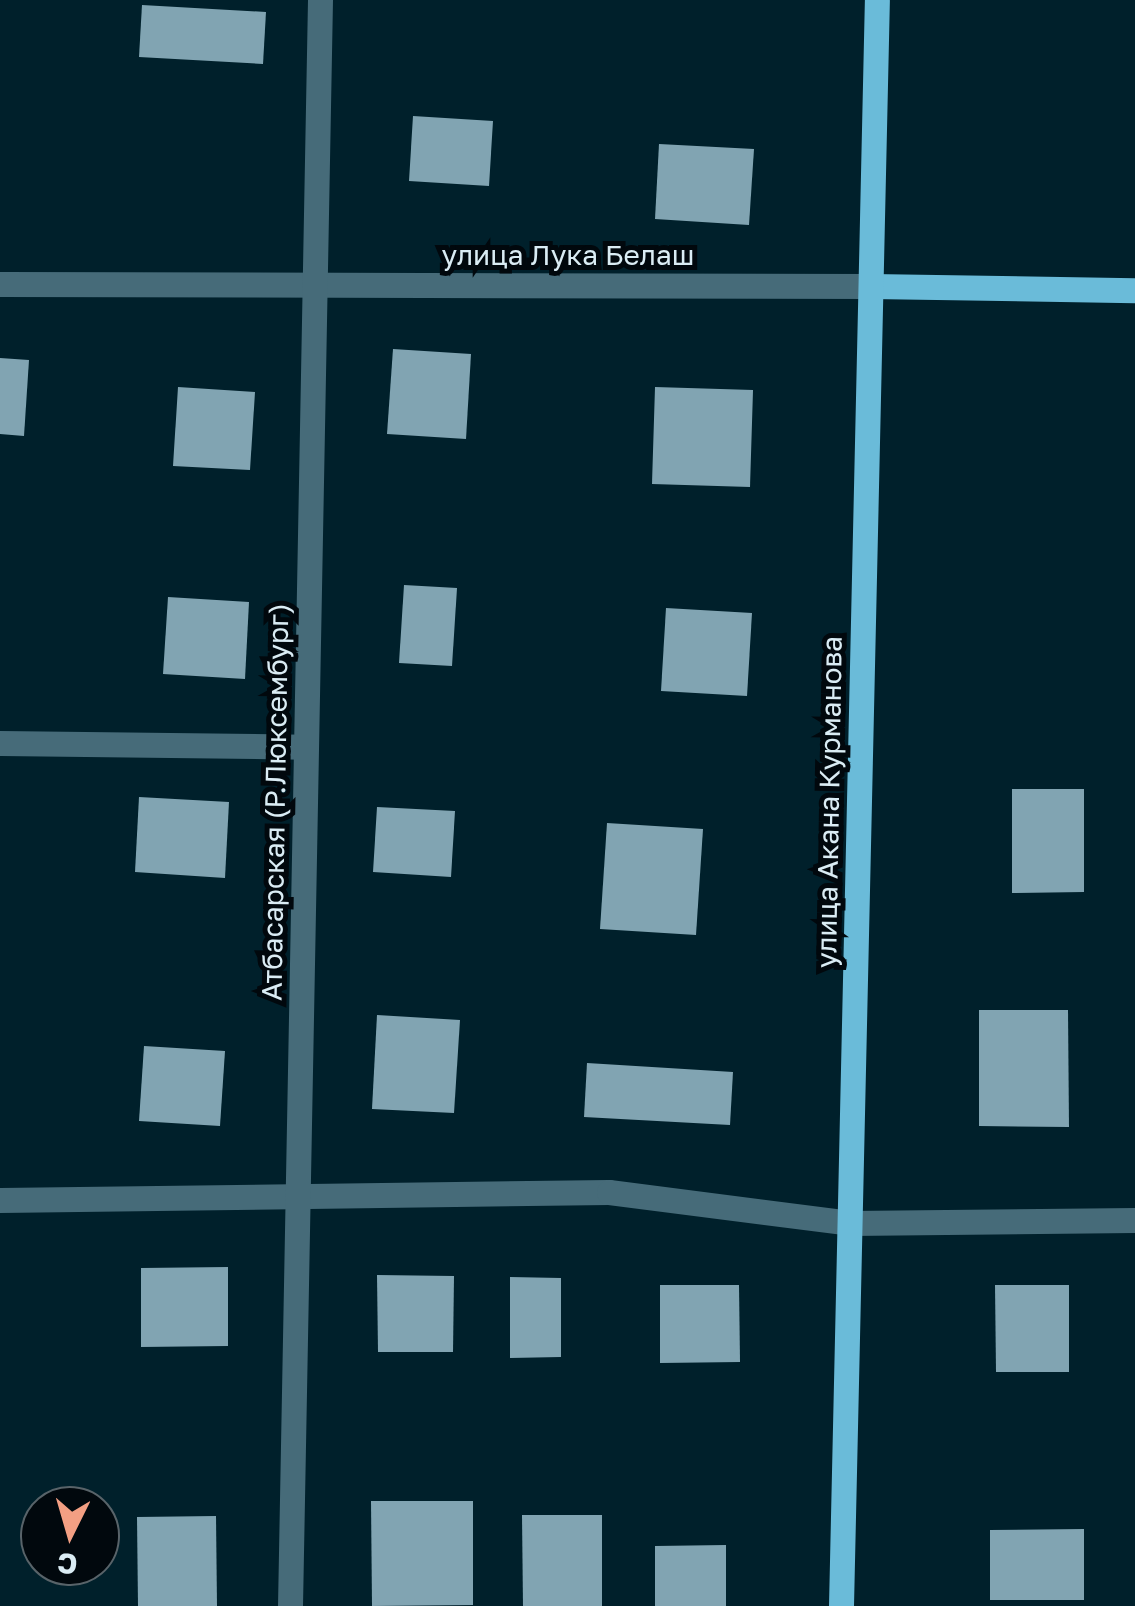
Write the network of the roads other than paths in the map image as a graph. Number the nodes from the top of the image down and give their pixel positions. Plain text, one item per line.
1 (320, 0) edge
2 (877, 0) edge
3 (0, 284) edge
4 (315, 284) junction
5 (871, 286) junction
6 (1135, 290) edge
7 (0, 743) edge
8 (306, 747) junction
9 (0, 1200) edge
10 (298, 1200) junction
11 (1135, 1220) edge
12 (850, 1223) junction
13 (290, 1606) edge
14 (842, 1606) edge

1 - 4 street, Атбасарская (Р.Люксембург)
2 - 5 main road, улица Акана Курманова
3 - 4 street, улица Лука Белаш
4 - 5 street, улица Лука Белаш
4 - 8 street, Атбасарская (Р.Люксембург)
5 - 6 main road, улица Лука Белаш
5 - 12 main road, улица Акана Курманова
7 - 8 street
8 - 10 street, Атбасарская (Р.Люксембург)
9 - 10 street
10 - 12 street
10 - 13 street, Атбасарская (Р.Люксембург)
11 - 12 street
12 - 14 main road, улица Акана Курманова

